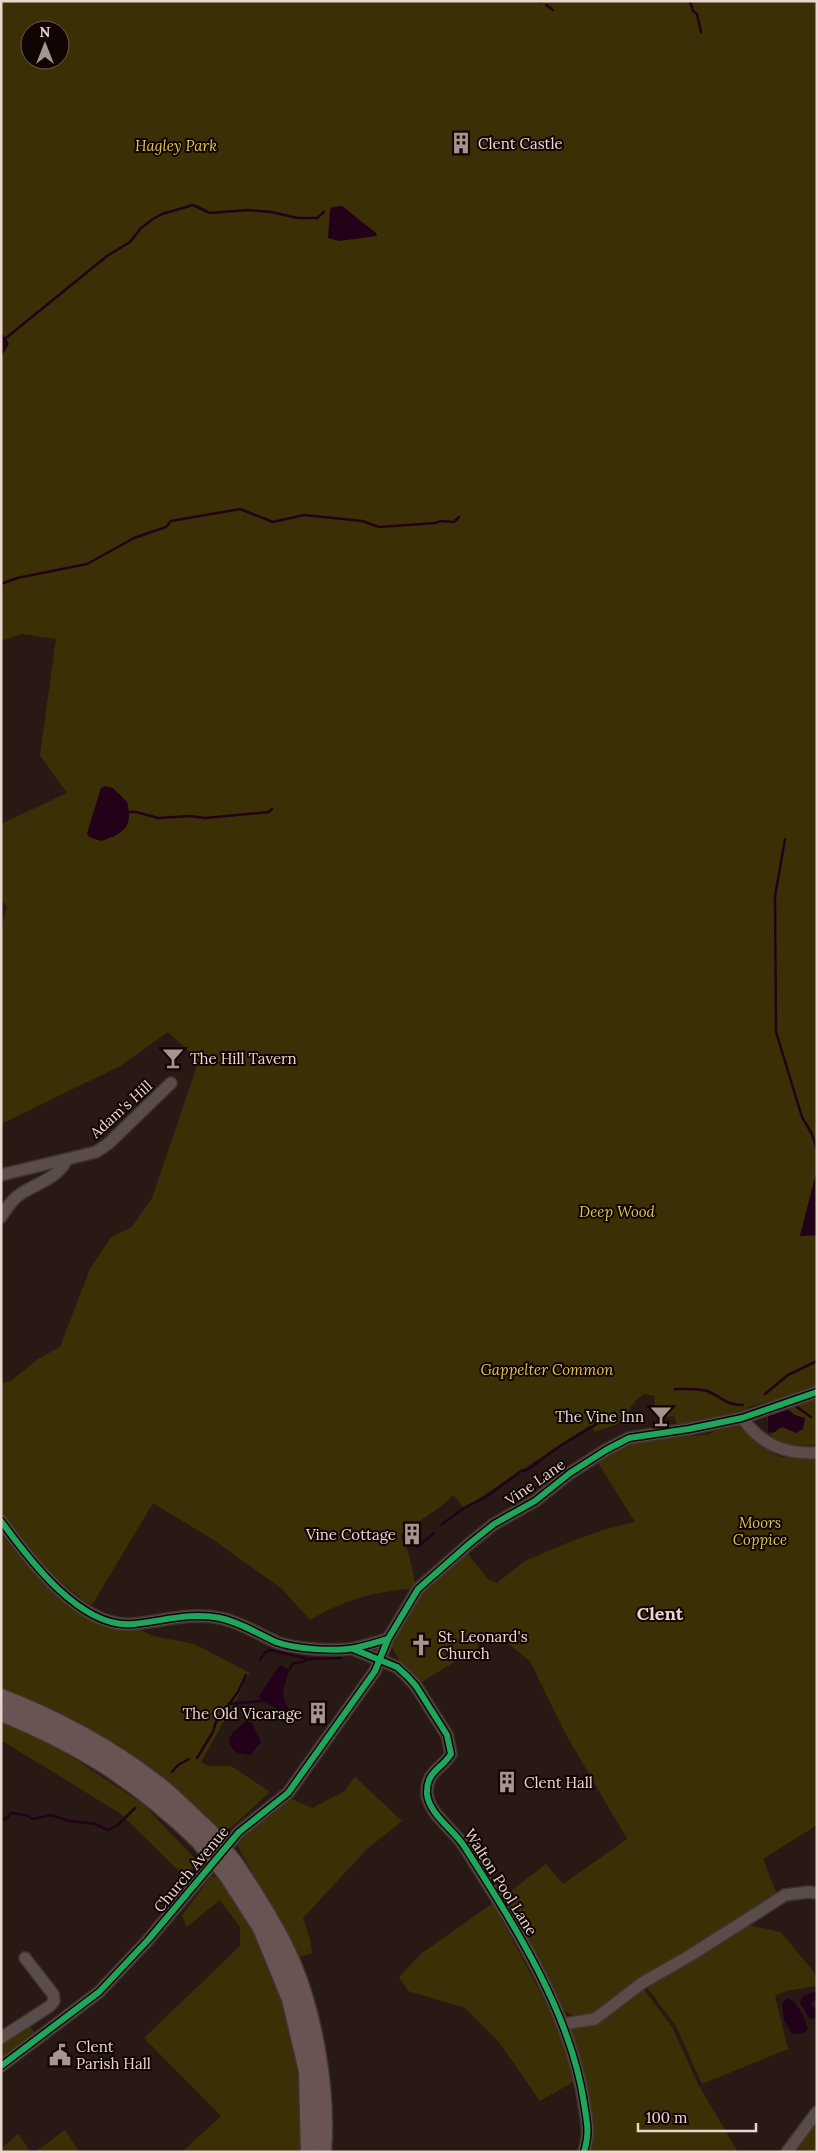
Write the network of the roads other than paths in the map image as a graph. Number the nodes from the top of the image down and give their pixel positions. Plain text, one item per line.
1 (171, 1083) dead end
2 (66, 1161) junction
3 (38, 1167) junction
4 (1, 1176) edge
5 (44, 1180) junction
6 (1, 1218) edge
7 (817, 1392) edge
8 (742, 1418) junction
9 (817, 1453) edge
10 (1, 1520) edge
11 (388, 1639) junction
12 (353, 1649) junction
13 (380, 1661) junction
14 (1, 1697) edge
15 (1, 1713) edge
16 (203, 1836) junction
17 (231, 1870) junction
18 (817, 1893) edge
19 (25, 1958) dead end
20 (29, 2021) junction
21 (564, 2024) junction
22 (45, 2035) junction
23 (1, 2038) edge
24 (1, 2066) edge
25 (817, 2112) edge
26 (309, 2152) edge
27 (324, 2152) edge
28 (584, 2152) edge
29 (788, 2152) edge

1 - 2 street, Adam's Hill
2 - 3 street, Adam's Hill
2 - 5 street
3 - 4 street, Adam's Hill
3 - 5 street
5 - 6 street
7 - 8 street, Vine Lane
8 - 9 street
8 - 11 street, Vine Lane
10 - 12 street
11 - 12 street
11 - 13 street, Church Avenue
12 - 13 street
13 - 21 street, Walton Pool Lane
13 - 22 street, Church Avenue
14 - 16 highway
15 - 16 highway
16 - 17 highway, bridge
17 - 26 highway
17 - 27 highway
18 - 21 street
19 - 20 street
20 - 22 street
20 - 23 street
21 - 28 street, Walton Pool Lane
22 - 24 street, Church Avenue
25 - 29 street

